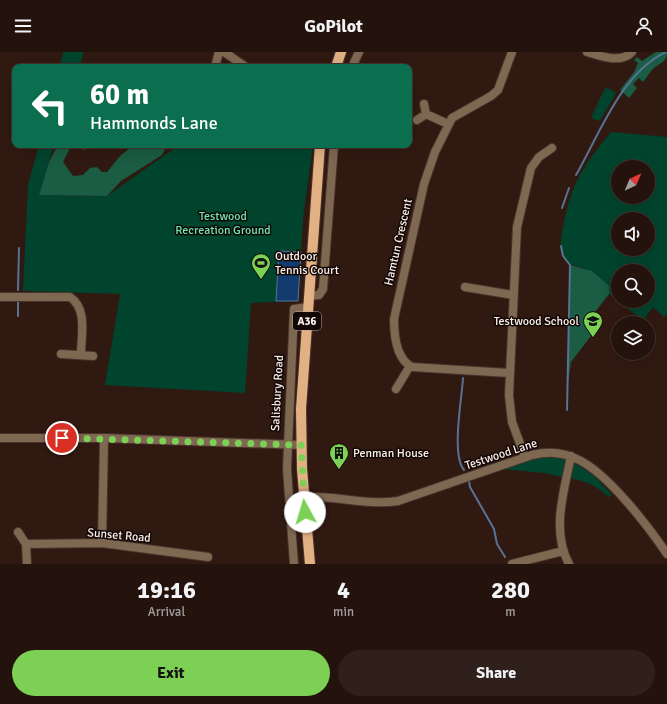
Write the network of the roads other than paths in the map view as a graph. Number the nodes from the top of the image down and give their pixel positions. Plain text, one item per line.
1 (219, 52) edge
2 (224, 52) edge
3 (341, 52) edge
4 (359, 52) edge
5 (512, 52) edge
6 (587, 52) edge
7 (632, 52) edge
8 (216, 64) edge
9 (242, 64) edge
10 (337, 64) edge
11 (353, 64) edge
12 (424, 104) dead end
13 (426, 114) junction
14 (417, 120) dead end
15 (448, 124) junction
16 (320, 148) edge
17 (334, 148) edge
18 (552, 148) dead end
19 (465, 287) dead end
20 (513, 295) junction
21 (309, 296) junction
22 (0, 297) edge
23 (308, 307) junction
24 (61, 354) dead end
25 (81, 355) junction
26 (93, 356) dead end
27 (410, 366) junction
28 (509, 373) junction
29 (396, 389) dead end
30 (0, 438) edge
31 (104, 438) junction
32 (288, 445) junction
33 (301, 445) junction
34 (570, 456) junction
35 (525, 457) junction
36 (304, 497) junction
37 (18, 532) dead end
38 (102, 543) junction
39 (26, 544) junction
40 (563, 551) junction
41 (667, 554) edge
42 (208, 557) dead end
43 (27, 564) edge
44 (294, 564) edge
45 (310, 564) edge
46 (512, 564) edge
47 (569, 564) edge

1 - 8 street
2 - 9 street
3 - 10 main road
4 - 11 street
5 - 15 street, Hamtun Crescent
6 - 7 street
12 - 13 street
13 - 14 street
13 - 15 street
15 - 27 street, Hamtun Crescent
16 - 21 main road, A36
17 - 21 street
18 - 20 street
19 - 20 street
20 - 28 street
21 - 23 main road, A36
22 - 25 street
23 - 32 street, Salisbury Road
23 - 33 main road, A36
24 - 25 street
25 - 26 street
27 - 28 street
27 - 29 street
28 - 35 street
30 - 31 street
31 - 32 street
31 - 38 street
32 - 33 street
32 - 44 street, Salisbury Road
33 - 36 main road, A36
34 - 35 street, Testwood Lane
34 - 40 street
34 - 41 street, Testwood Lane
35 - 36 street, Testwood Lane
36 - 45 main road, A36
37 - 39 street
38 - 39 street, Sunset Road
38 - 42 street, Sunset Road
39 - 43 street
40 - 46 street
40 - 47 street

